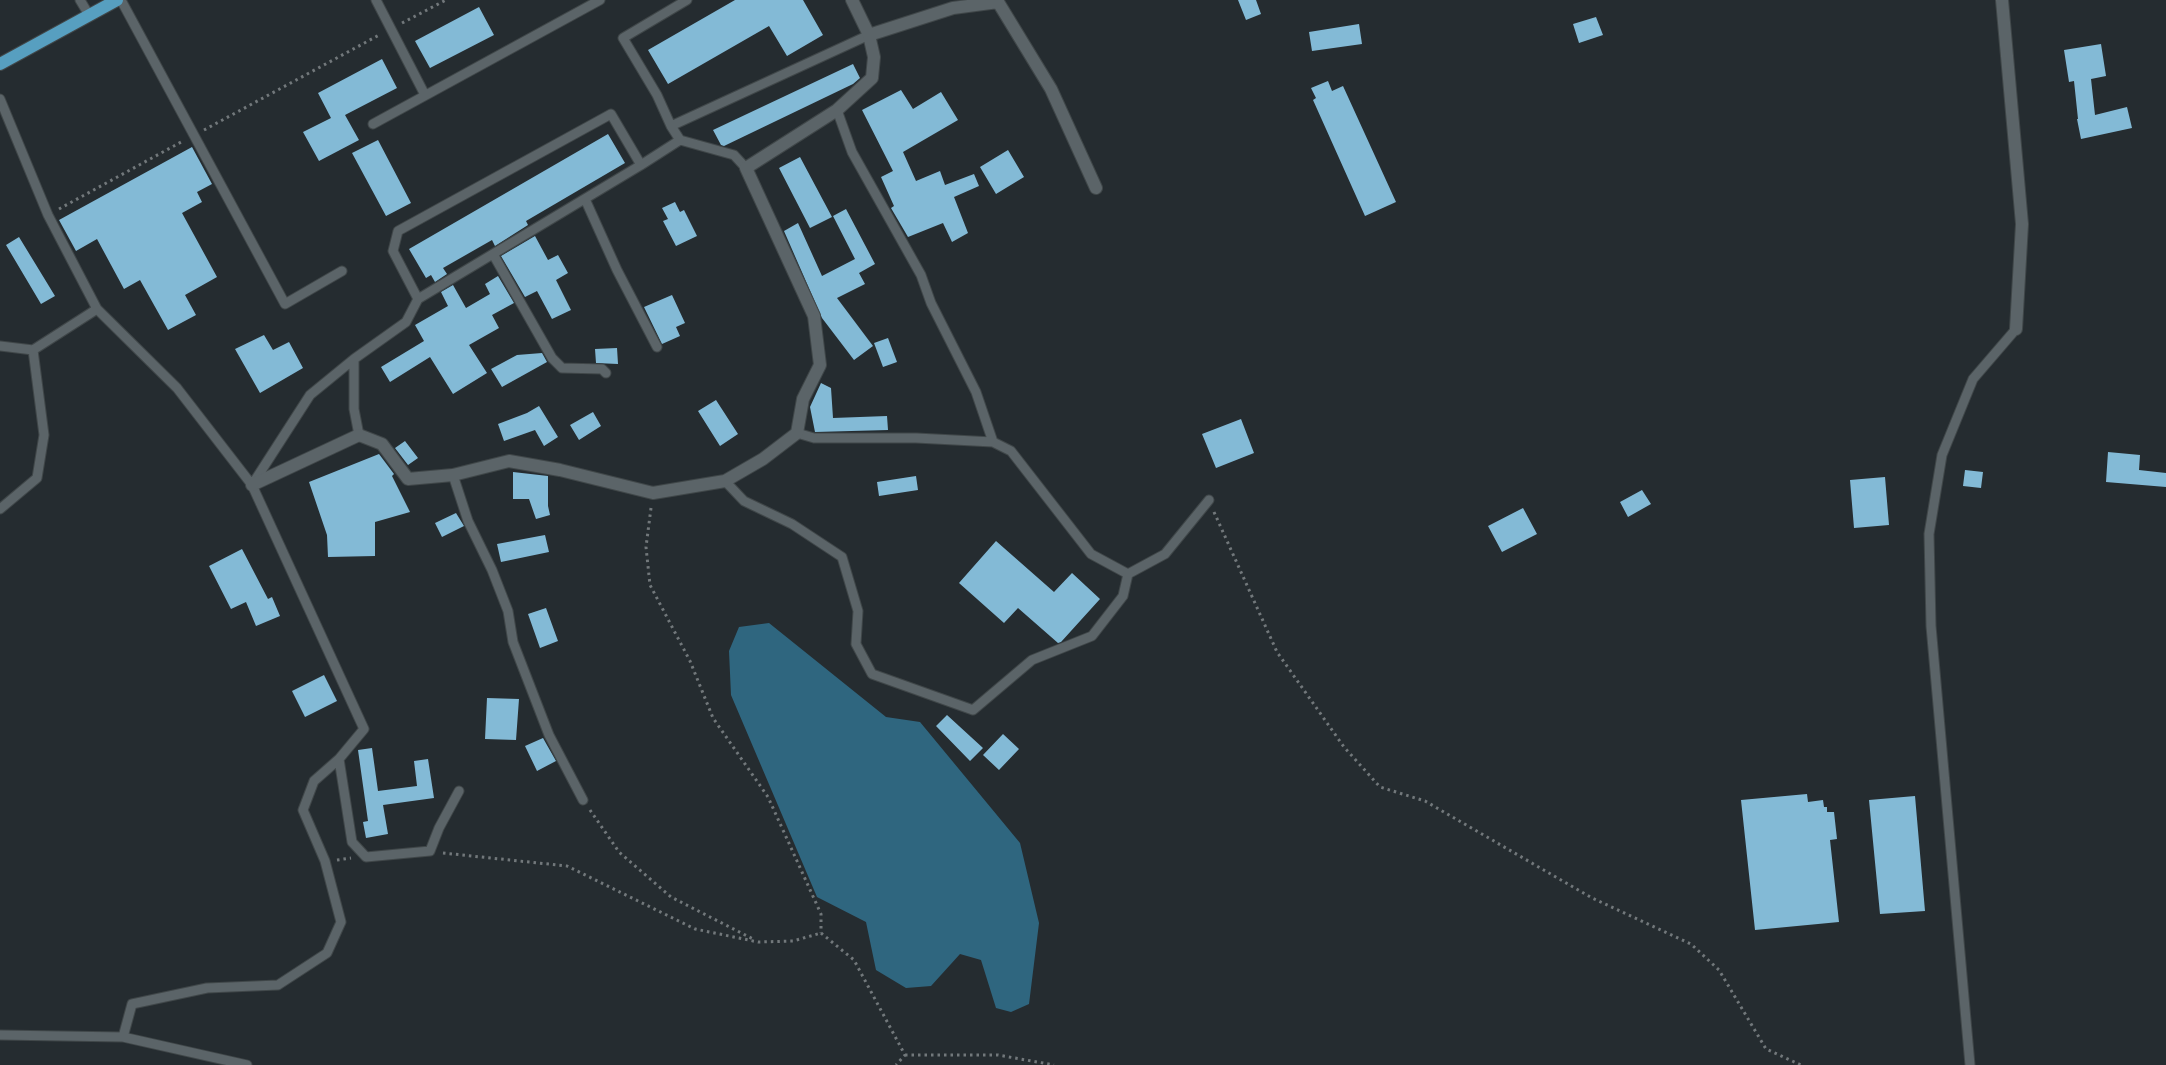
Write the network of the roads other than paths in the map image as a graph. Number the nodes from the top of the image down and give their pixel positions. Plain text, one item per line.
1 (80, 0) edge
2 (117, 0) edge
3 (121, 0) edge
4 (376, 0) edge
5 (600, 0) edge
6 (687, 0) edge
7 (852, 0) edge
8 (2002, 0) edge
9 (89, 15) junction
10 (869, 35) junction
11 (0, 64) edge
12 (425, 96) junction
13 (0, 99) edge
14 (837, 110) junction
15 (373, 124) dead end
16 (672, 126) junction
17 (680, 140) junction
18 (642, 165) junction
19 (746, 168) junction
20 (1096, 188) dead end
21 (585, 199) junction
22 (493, 254) junction
23 (342, 271) dead end
24 (418, 299) junction
25 (97, 309) junction
26 (2016, 329) joint
27 (0, 346) edge
28 (658, 348) dead end
29 (33, 350) junction
30 (354, 359) junction
31 (606, 373) dead end
32 (797, 433) junction
33 (359, 435) junction
34 (993, 442) junction
35 (452, 475) junction
36 (725, 481) junction
37 (252, 485) junction
38 (1209, 500) road end
39 (0, 509) edge
40 (1128, 574) junction
41 (339, 759) junction
42 (459, 791) dead end
43 (583, 800) road end
44 (0, 1034) edge
45 (123, 1037) junction
46 (247, 1065) edge
47 (1970, 1065) edge

1 - 9 lane
2 - 9 main road
3 - 23 lane
4 - 12 lane
5 - 12 lane
6 - 16 lane
7 - 10 street
8 - 26 street
9 - 11 main road
10 - 14 street
10 - 16 lane
10 - 20 street
12 - 15 lane
13 - 25 lane
14 - 19 street
14 - 34 lane
16 - 17 lane
17 - 18 lane
17 - 19 lane
18 - 21 lane
18 - 24 lane
19 - 32 street
21 - 22 lane
21 - 28 lane
22 - 24 lane
22 - 31 lane
24 - 30 lane
25 - 29 lane
25 - 37 lane
26 - 47 lane
27 - 29 lane
29 - 39 lane
30 - 33 lane
30 - 37 lane
32 - 34 lane
32 - 36 street
33 - 35 street
33 - 37 street
34 - 40 lane
35 - 36 street
35 - 43 lane
36 - 40 lane
37 - 41 lane
38 - 40 lane
41 - 42 lane
41 - 45 lane
44 - 45 lane
45 - 46 lane

